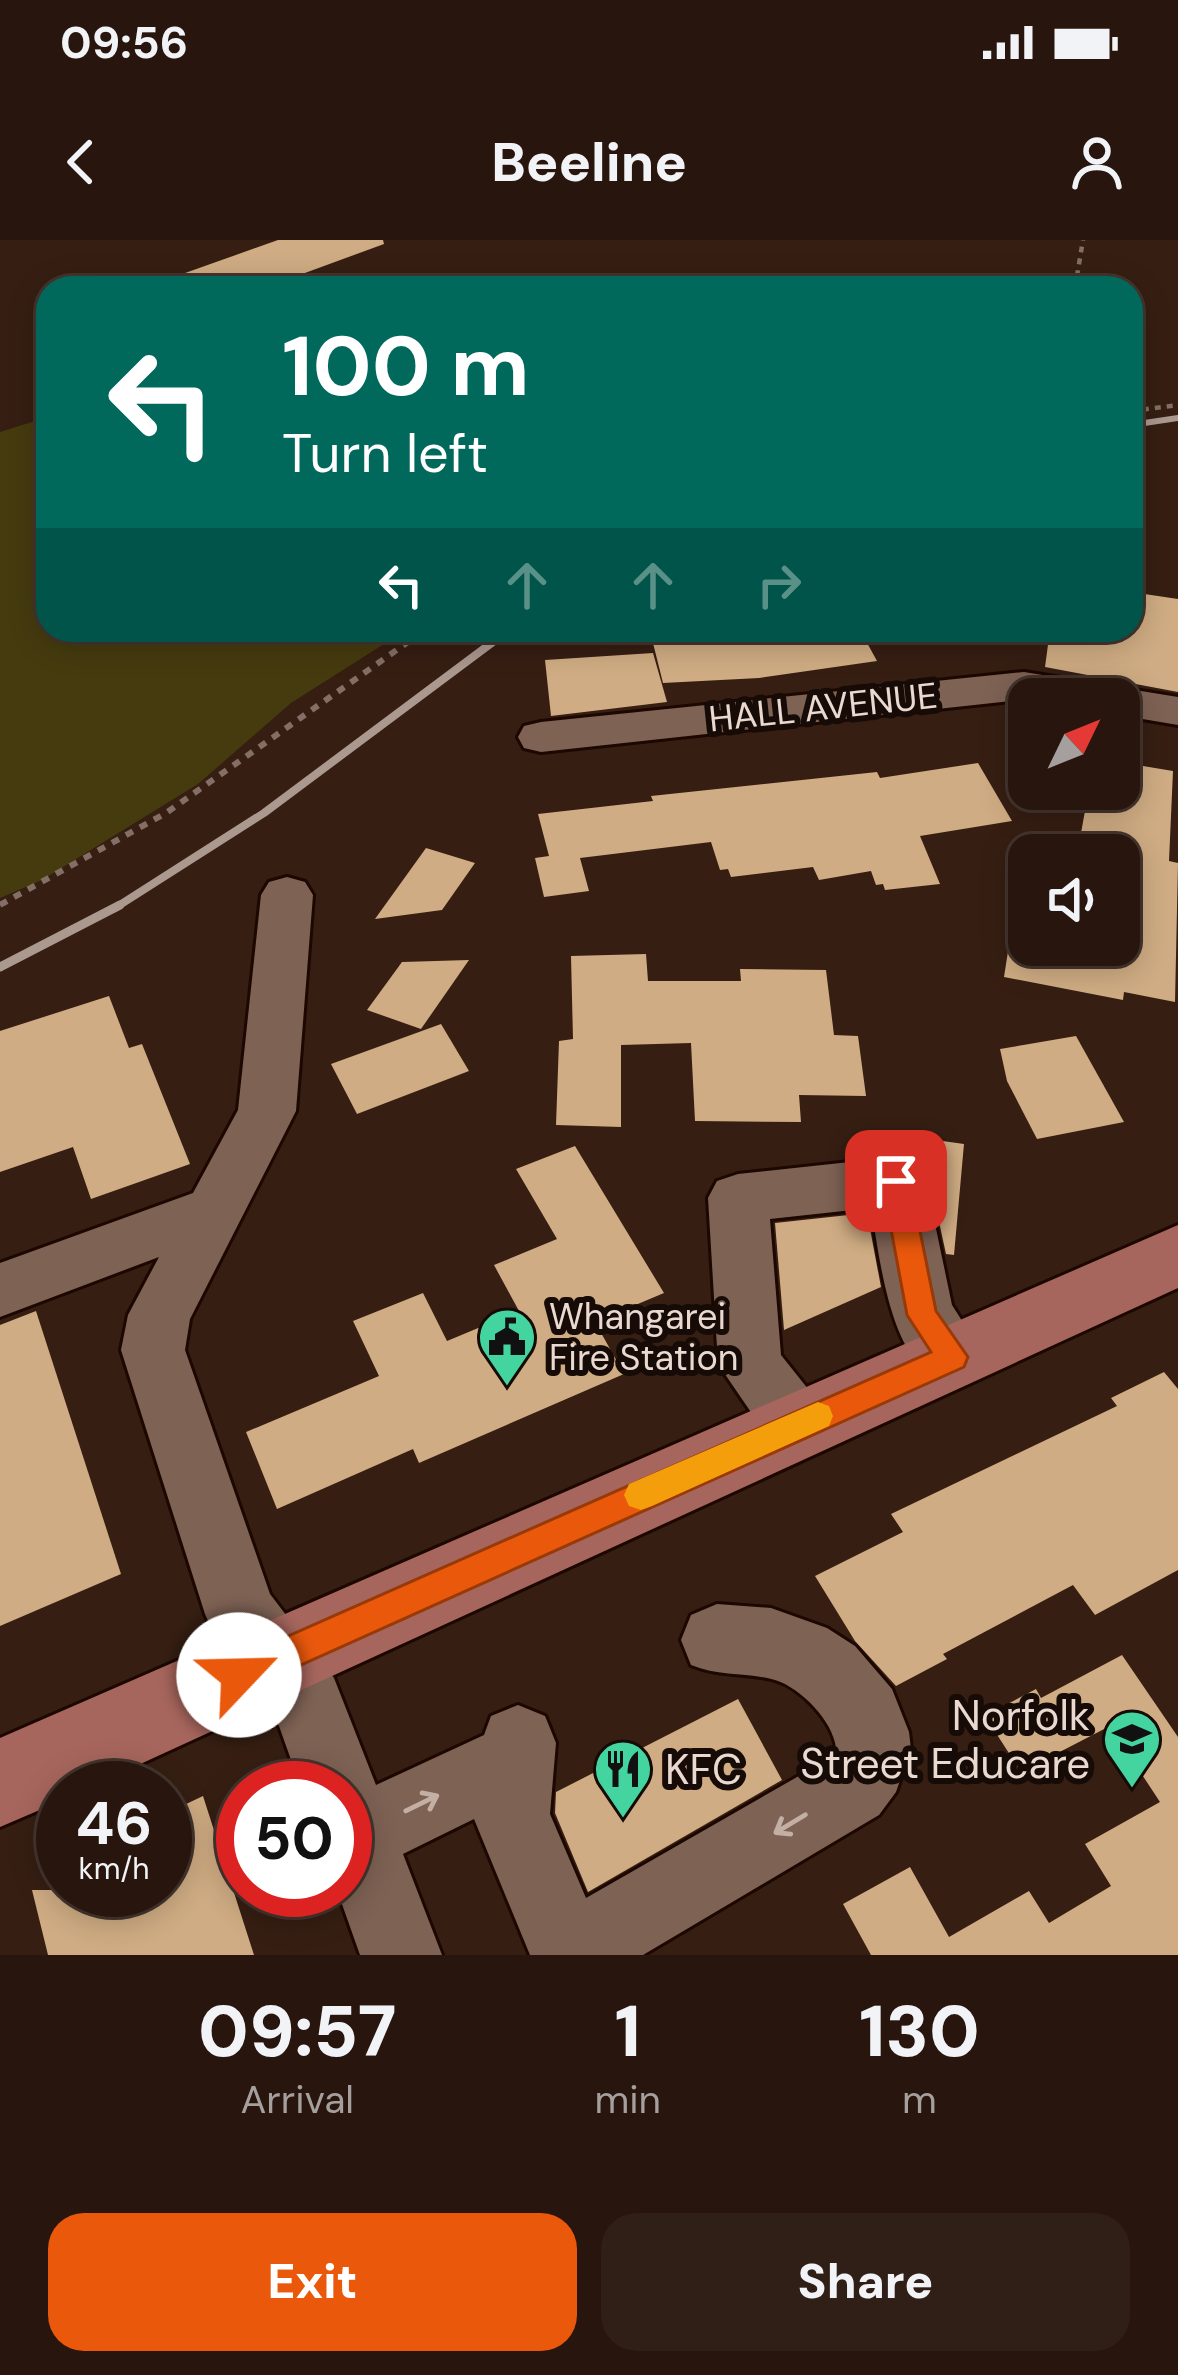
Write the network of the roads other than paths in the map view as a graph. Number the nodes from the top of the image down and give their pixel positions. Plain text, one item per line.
1 (1008, 688) edge
2 (1140, 705) edge
3 (1178, 711) edge
4 (541, 737) dead end
5 (286, 895) dead end
6 (219, 1209) junction
7 (1178, 1256) edge
8 (0, 1290) edge
9 (953, 1357) junction
10 (797, 1425) junction
11 (717, 1640) dead end
12 (273, 1660) junction
13 (329, 1761) edge
14 (0, 1783) edge
15 (372, 1801) edge
16 (372, 1877) edge
17 (401, 1955) edge

1 - 4 street, HALL AVENUE
2 - 3 street
5 - 6 street
6 - 8 street
6 - 12 street
7 - 9 main road
9 - 10 main road
9 - 10 street
10 - 12 main road
11 - 15 street
12 - 13 street
12 - 14 main road
16 - 17 street

